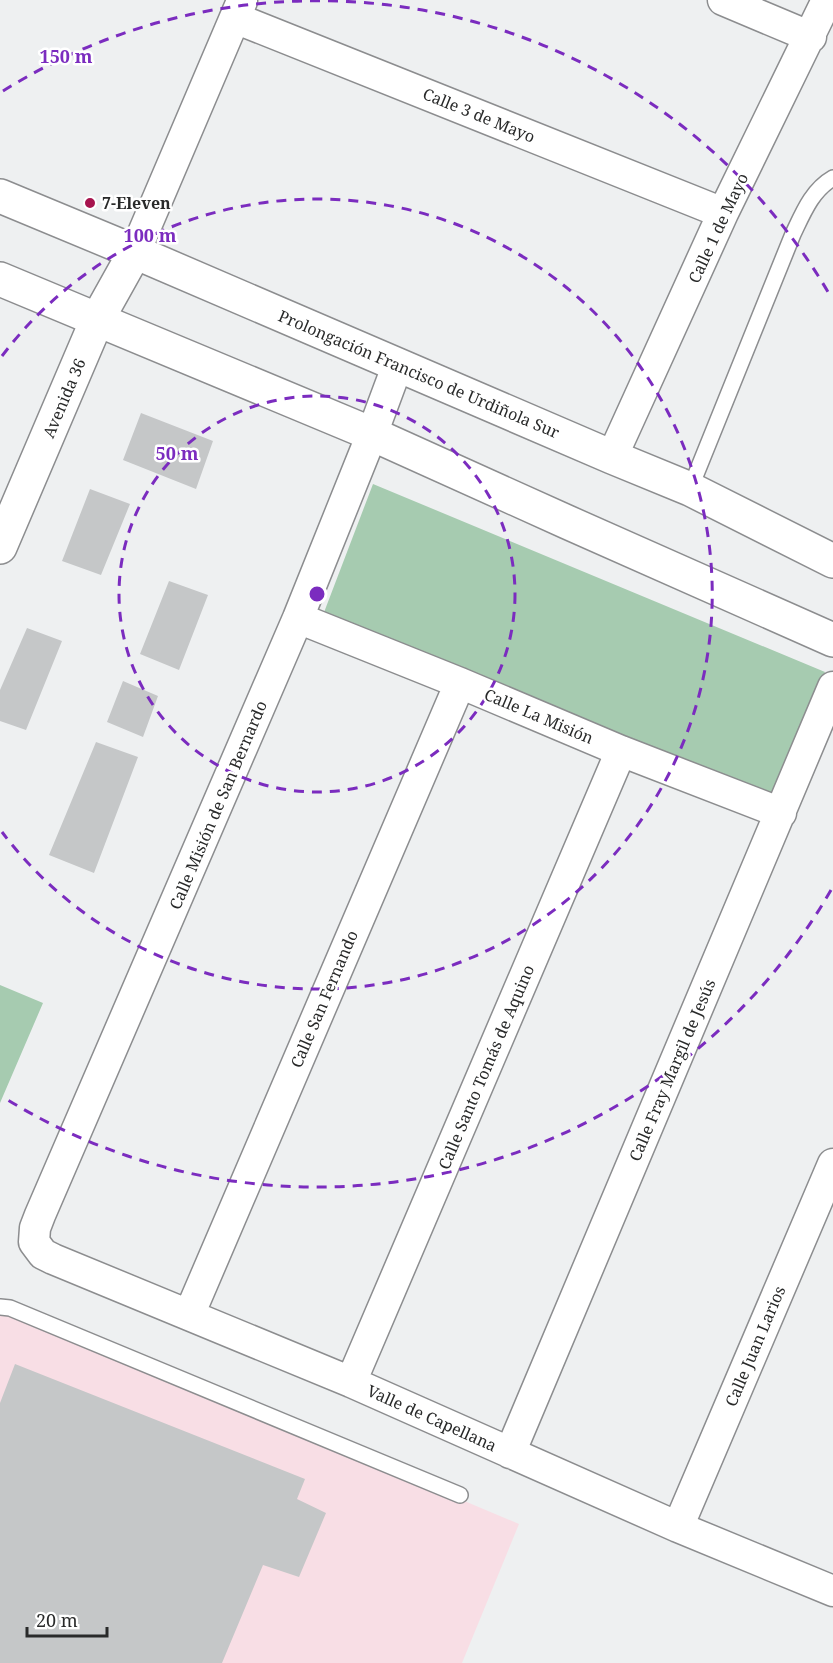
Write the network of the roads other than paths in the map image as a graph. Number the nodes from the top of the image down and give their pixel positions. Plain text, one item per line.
1 (723, 0) edge
2 (827, 0) edge
3 (239, 9) edge
4 (811, 37) junction
5 (833, 178) edge
6 (0, 196) edge
7 (723, 213) junction
8 (135, 252) junction
9 (0, 279) edge
10 (97, 320) junction
11 (398, 364) junction
12 (372, 434) junction
13 (612, 457) junction
14 (690, 489) junction
15 (0, 548) edge
16 (833, 561) edge
17 (298, 618) junction
18 (833, 640) edge
19 (460, 683) junction
20 (833, 687) edge
21 (621, 751) junction
22 (781, 813) junction
23 (833, 1164) edge
24 (34, 1242) joint
25 (0, 1307) edge
26 (189, 1314) junction
27 (351, 1382) junction
28 (510, 1453) junction
29 (460, 1495) dead end
30 (678, 1527) junction
31 (833, 1591) edge

1 - 4 street
2 - 4 street, Calle 1 de Mayo
3 - 7 street, Calle 3 de Mayo
3 - 8 street
4 - 7 street, Calle 1 de Mayo
5 - 14 lane
6 - 8 main road, Prolongación Francisco de Urdiñola Sur
7 - 13 street, Calle 1 de Mayo
8 - 10 main road, Avenida 36
8 - 11 main road, Prolongación Francisco de Urdiñola Sur
9 - 10 main road
10 - 12 main road
10 - 15 main road, Avenida 36
11 - 12 street, Calle Misión de San Bernardo
11 - 13 main road, Prolongación Francisco de Urdiñola Sur
12 - 17 street, Calle Misión de San Bernardo
12 - 18 main road
13 - 14 main road, Prolongación Francisco de Urdiñola Sur
14 - 16 main road, Prolongación Francisco de Urdiñola Sur
17 - 19 street, Calle La Misión
17 - 24 street, Calle Misión de San Bernardo
19 - 21 street, Calle La Misión
19 - 26 street, Calle San Fernando
20 - 22 street, Calle Fray Margil de Jesús
21 - 22 street, Calle La Misión
21 - 27 street, Calle Santo Tomás de Aquino
22 - 28 street, Calle Fray Margil de Jesús
23 - 30 street, Calle Juan Larios
24 - 26 street, Valle de Capellana
25 - 29 lane
26 - 27 street, Valle de Capellana
27 - 28 street, Valle de Capellana
28 - 30 street, Valle de Capellana
30 - 31 street, Valle de Capellana

